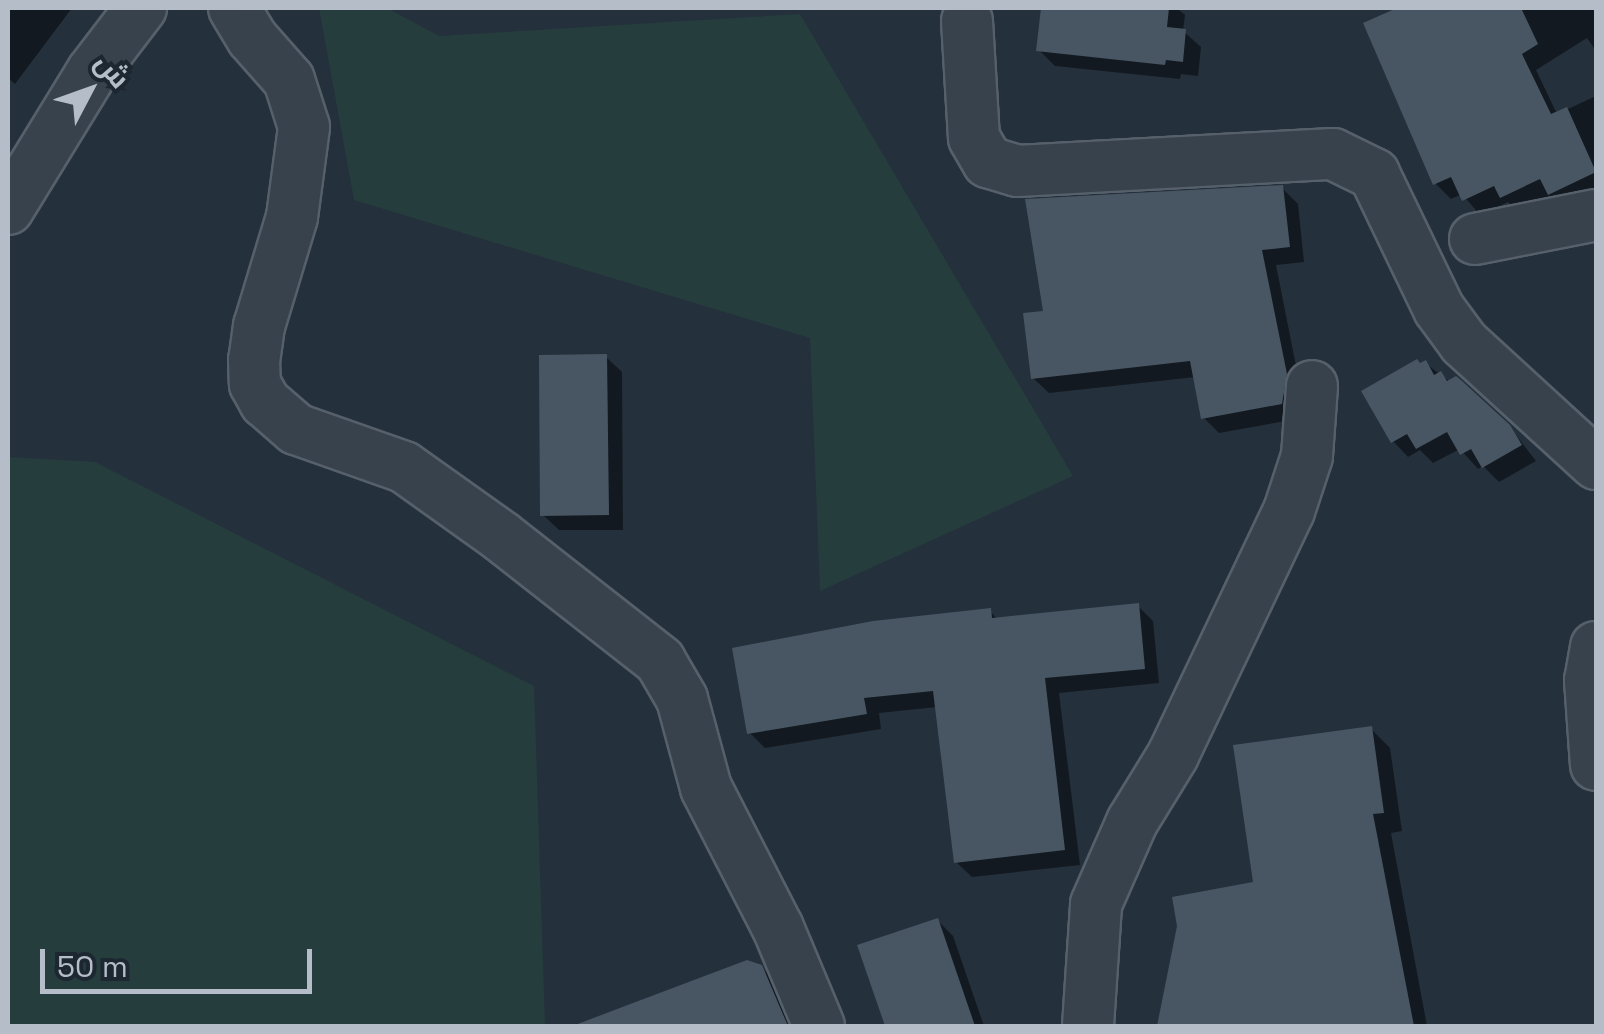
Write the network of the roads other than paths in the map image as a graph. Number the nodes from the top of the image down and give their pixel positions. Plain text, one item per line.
1 (141, 8) edge
2 (234, 8) edge
3 (967, 21) dead end
4 (8, 209) edge
5 (1596, 215) edge
6 (1475, 238) dead end
7 (1312, 386) dead end
8 (1596, 464) edge
9 (1596, 647) edge
10 (1596, 765) edge
11 (819, 1026) edge
12 (1088, 1026) edge

1 - 4 street
2 - 11 street
3 - 8 street
5 - 6 street
7 - 12 street
9 - 10 street

